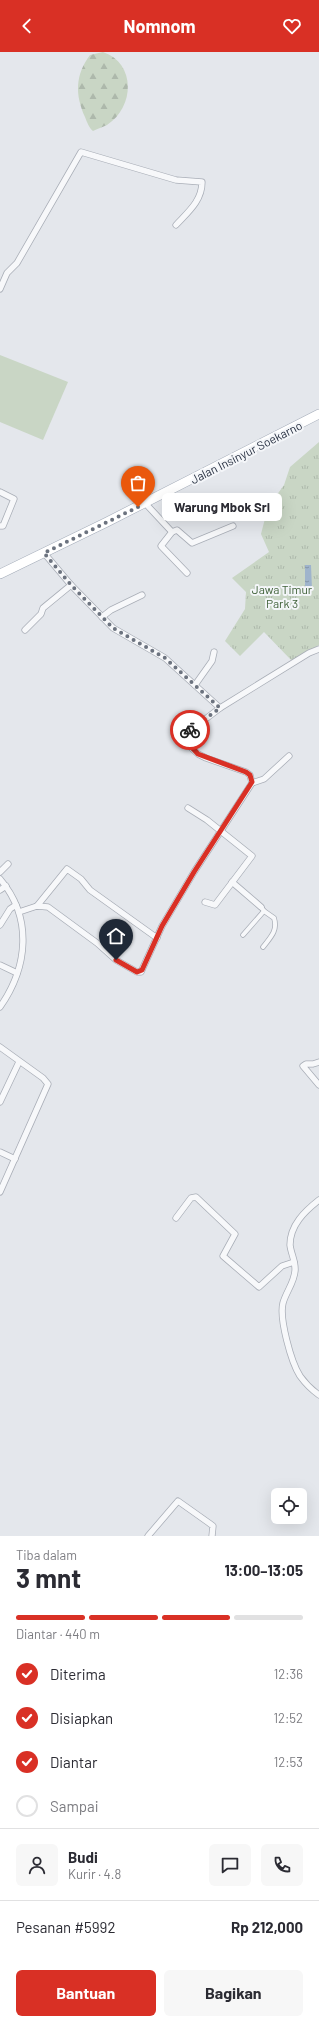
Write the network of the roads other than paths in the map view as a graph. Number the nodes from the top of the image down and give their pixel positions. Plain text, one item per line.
1 (176, 225) dead end
2 (0, 289) edge
3 (319, 414) edge
4 (0, 492) edge
5 (145, 503) junction
6 (0, 526) edge
7 (233, 526) dead end
8 (172, 532) junction
9 (44, 553) junction
10 (188, 573) dead end
11 (0, 574) edge
12 (71, 585) junction
13 (142, 595) dead end
14 (102, 618) junction
15 (25, 630) dead end
16 (319, 649) edge
17 (214, 652) dead end
18 (195, 685) junction
19 (220, 708) junction
20 (289, 756) dead end
21 (252, 782) junction
22 (188, 808) dead end
23 (220, 831) junction
24 (8, 864) dead end
25 (0, 872) edge
26 (0, 879) edge
27 (232, 882) junction
28 (6, 886) junction
29 (0, 890) edge
30 (205, 902) dead end
31 (16, 905) junction
32 (37, 906) junction
33 (263, 909) junction
34 (19, 912) junction
35 (0, 925) edge
36 (243, 935) dead end
37 (157, 938) junction
38 (263, 947) dead end
39 (0, 965) edge
40 (17, 973) junction
41 (0, 1007) edge
42 (0, 1047) edge
43 (19, 1062) junction
44 (319, 1062) edge
45 (319, 1085) edge
46 (0, 1102) edge
47 (0, 1152) edge
48 (15, 1159) junction
49 (0, 1192) edge
50 (319, 1200) edge
51 (176, 1218) dead end
52 (294, 1262) junction
53 (319, 1395) edge
54 (148, 1536) edge
55 (212, 1536) edge

1 - 2 street
3 - 5 main road, Jalan Insinyur Soekarno
4 - 6 street
5 - 8 street
5 - 9 main road, Jalan Insinyur Soekarno
7 - 8 street
8 - 10 street
9 - 11 main road, Jalan Insinyur Soekarno
9 - 12 street
12 - 14 street
12 - 15 street
13 - 14 street
14 - 18 street
16 - 19 street
17 - 18 street
18 - 19 street
19 - 21 street
20 - 21 street
21 - 23 street
22 - 23 street
23 - 27 street
23 - 37 street
24 - 25 street
26 - 28 street
27 - 30 street
27 - 33 street
28 - 29 street
28 - 31 street
31 - 34 street
31 - 35 street
32 - 34 street
32 - 37 street
32 - 37 street
33 - 36 street
33 - 38 street
34 - 40 street
39 - 40 street
40 - 41 street
42 - 43 street
43 - 46 street
43 - 48 street
44 - 45 street
47 - 48 street
48 - 49 street
50 - 52 street
51 - 52 street
52 - 53 street
54 - 55 street

